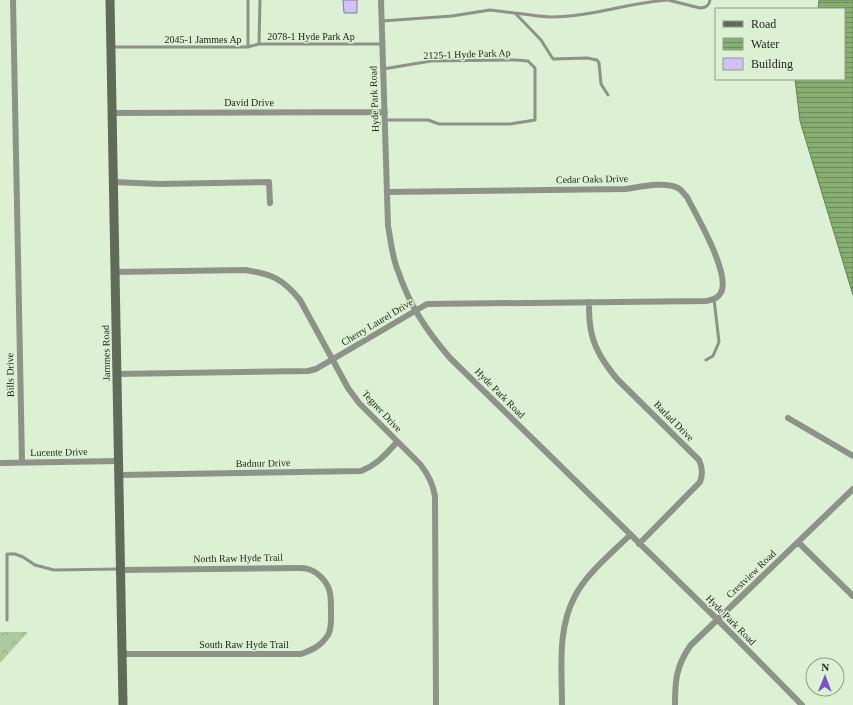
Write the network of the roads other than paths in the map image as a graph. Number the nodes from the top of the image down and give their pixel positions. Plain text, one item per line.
1 (13, 0) edge
2 (110, 0) edge
3 (248, 0) edge
4 (260, 0) edge
5 (381, 0) edge
6 (667, 0) edge
7 (710, 0) edge
8 (514, 13) junction
9 (382, 21) junction
10 (259, 44) junction
11 (383, 44) junction
12 (248, 46) junction
13 (111, 47) junction
14 (383, 69) junction
15 (608, 95) dead end
16 (385, 112) junction
17 (112, 113) junction
18 (385, 120) junction
19 (114, 182) junction
20 (387, 192) junction
21 (270, 203) dead end
22 (115, 272) junction
23 (714, 299) junction
24 (589, 302) junction
25 (415, 311) junction
26 (332, 360) junction
27 (706, 360) dead end
28 (117, 374) junction
29 (788, 418) dead end
30 (397, 442) junction
31 (853, 456) edge
32 (119, 460) junction
33 (0, 462) edge
34 (22, 462) junction
35 (119, 475) junction
36 (853, 489) edge
37 (630, 534) junction
38 (798, 542) junction
39 (639, 544) junction
40 (121, 570) junction
41 (853, 596) edge
42 (331, 605) joint
43 (7, 620) dead end
44 (718, 620) junction
45 (123, 654) junction
46 (123, 705) edge
47 (436, 705) edge
48 (562, 705) edge
49 (675, 705) edge
50 (802, 705) edge

1 - 34 street, Bills Drive
2 - 13 street, Jammes Road
3 - 12 lane, 2045-1 Jammes Ap
4 - 10 lane, 2078-1 Hyde Park Ap
5 - 9 street, Hyde Park Road
6 - 7 lane
6 - 8 lane
8 - 9 lane
8 - 15 lane
9 - 11 street, Hyde Park Road
10 - 11 lane, 2078-1 Hyde Park Ap
10 - 12 lane
11 - 14 street, Hyde Park Road
12 - 13 lane, 2045-1 Jammes Ap
13 - 17 street, Jammes Road
14 - 16 street, Hyde Park Road
14 - 18 lane, 2125-1 Hyde Park Ap
16 - 17 street, David Drive
16 - 18 street, Hyde Park Road
17 - 19 street, Jammes Road
18 - 20 street, Hyde Park Road
19 - 21 street
19 - 22 street, Jammes Road
20 - 23 street, Cedar Oaks Drive
20 - 25 street, Hyde Park Road
22 - 26 street, Tegner Drive
22 - 28 street, Jammes Road
23 - 24 street, Cherry Laurel Drive
23 - 27 lane
24 - 25 street, Cherry Laurel Drive
24 - 39 street, Barlad Drive
25 - 26 street, Cherry Laurel Drive
25 - 37 street, Hyde Park Road
26 - 28 street, Cherry Laurel Drive
26 - 30 street, Tegner Drive
28 - 32 street, Jammes Road
29 - 31 street
30 - 35 street, Badnur Drive
30 - 47 street, Tegner Drive
32 - 34 street, Lucente Drive
32 - 35 street, Jammes Road
33 - 34 street, Lucente Drive
35 - 40 street, Jammes Road
36 - 38 street, Crestview Road
37 - 39 street, Hyde Park Road
37 - 48 street
38 - 41 street
38 - 44 street, Crestview Road
39 - 44 street, Hyde Park Road
40 - 42 street, North Raw Hyde Trail
40 - 43 lane
40 - 45 street, Jammes Road
42 - 45 street, South Raw Hyde Trail
44 - 49 street, Crestview Road
44 - 50 street, Hyde Park Road
45 - 46 street, Jammes Road

